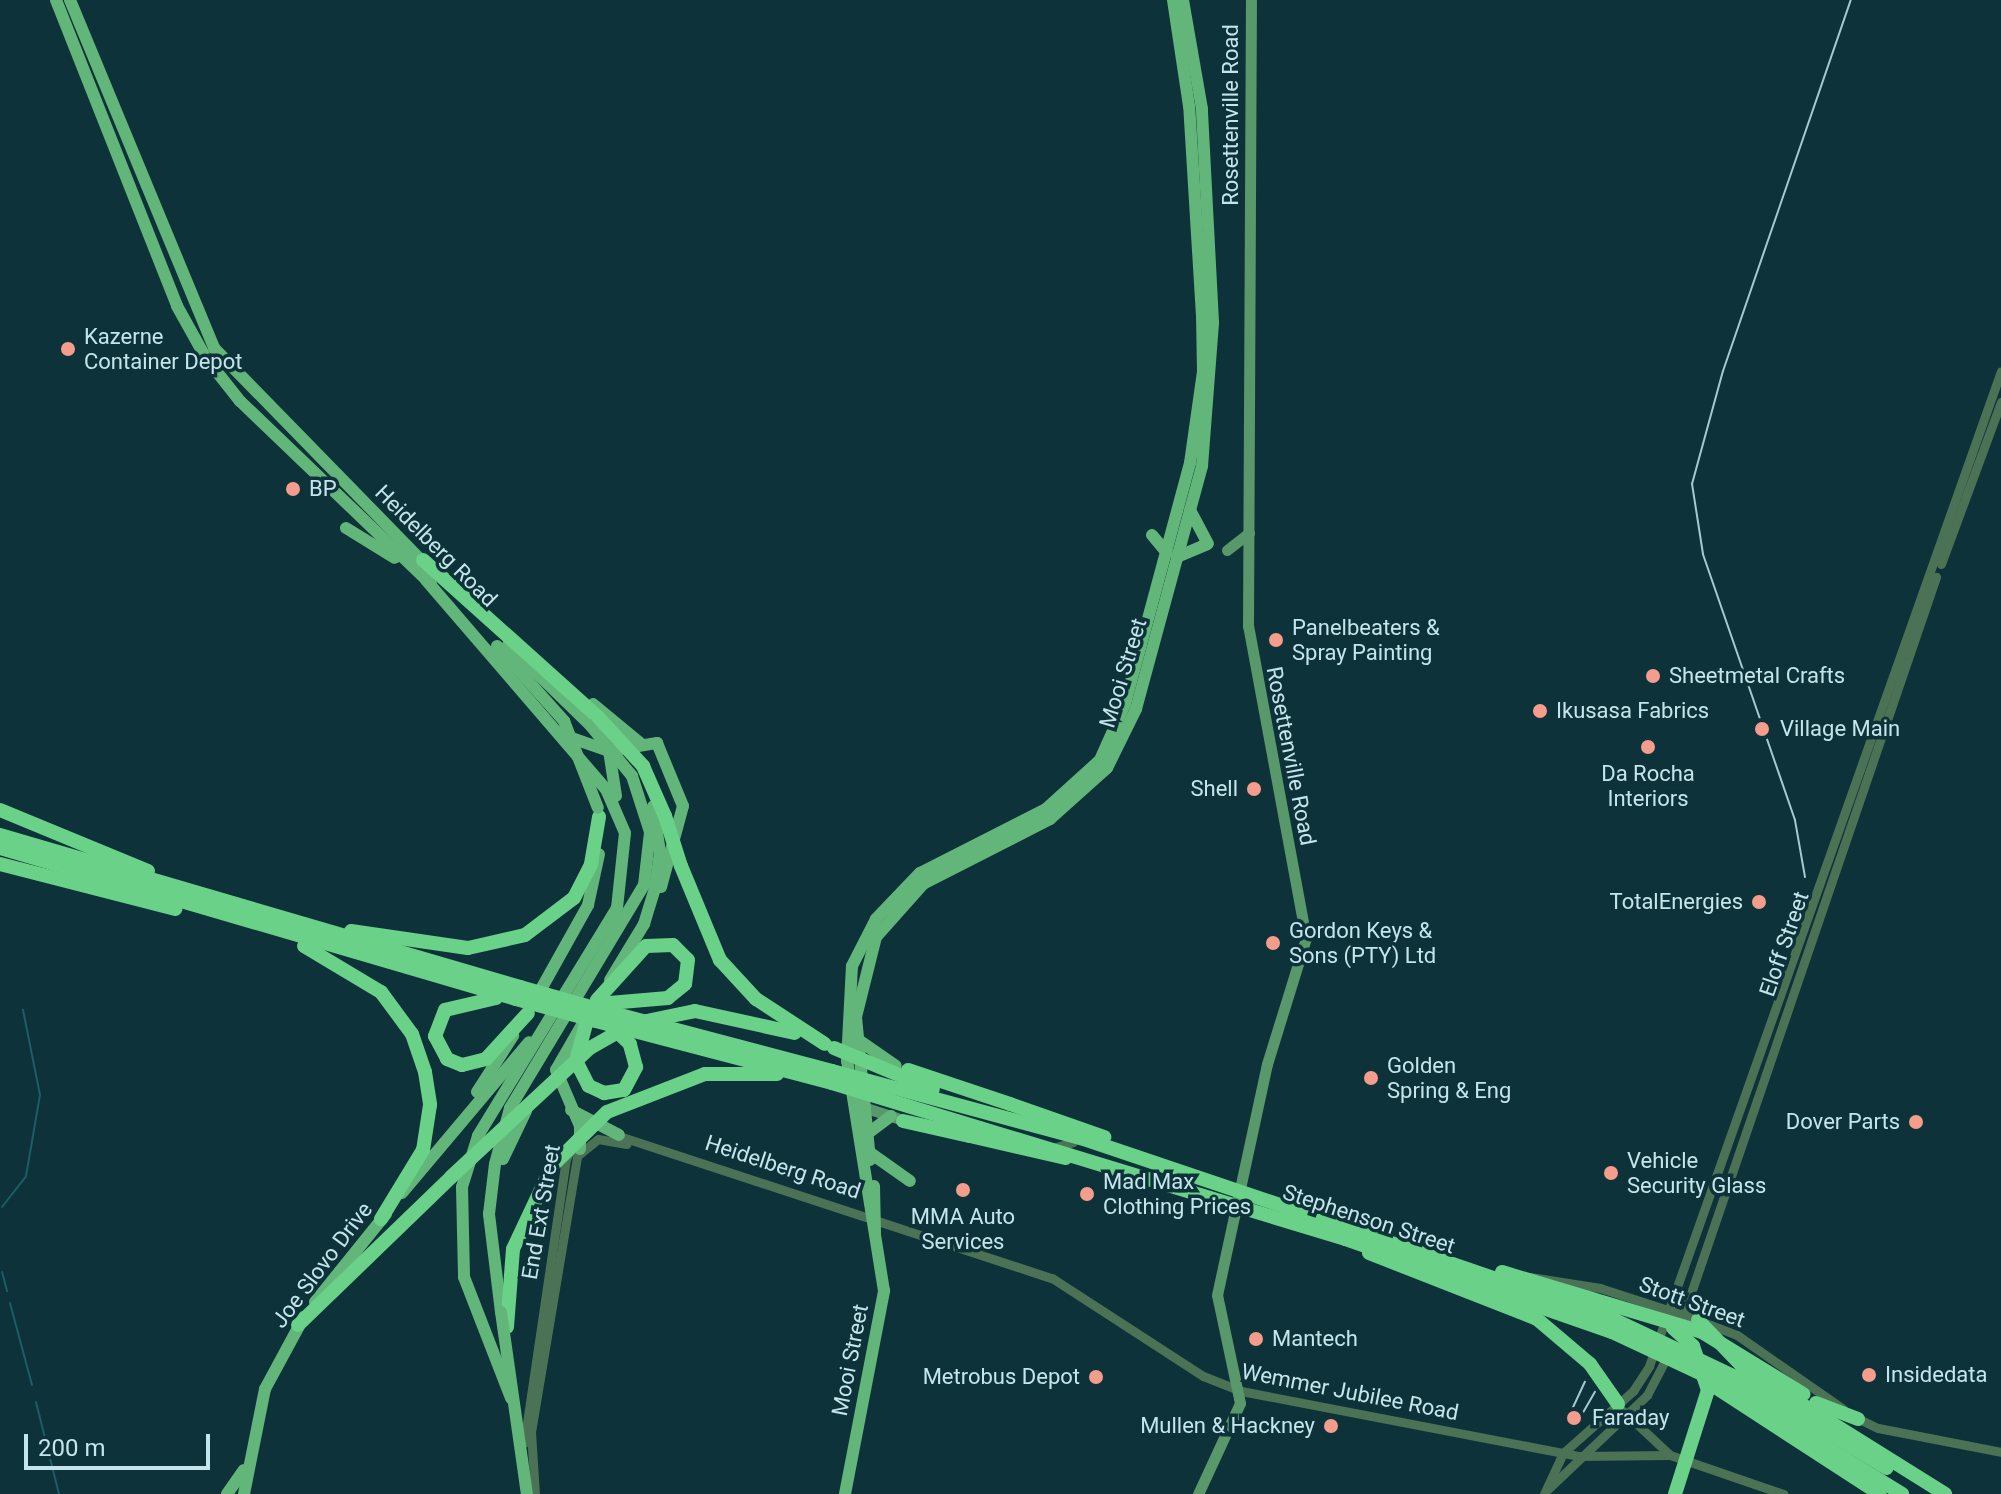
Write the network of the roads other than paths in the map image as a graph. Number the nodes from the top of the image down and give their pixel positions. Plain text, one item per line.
1 (56, 0) edge
2 (70, 0) edge
3 (1173, 0) edge
4 (1183, 0) edge
5 (1251, 0) edge
6 (1186, 39) junction
7 (2001, 371) edge
8 (245, 396) junction
9 (2001, 402) edge
10 (1190, 510) junction
11 (1954, 517) junction
12 (346, 528) dead end
13 (1249, 533) junction
14 (1152, 535) dead end
15 (1227, 550) dead end
16 (1172, 555) junction
17 (417, 561) junction
18 (562, 727) junction
19 (640, 743) junction
20 (609, 751) junction
21 (638, 771) junction
22 (0, 810) edge
23 (598, 812) junction
24 (625, 833) junction
25 (0, 835) edge
26 (0, 848) edge
27 (0, 864) edge
28 (222, 908) junction
29 (243, 915) junction
30 (644, 924) junction
31 (407, 954) junction
32 (1795, 979) junction
33 (517, 991) junction
34 (560, 1006) junction
35 (600, 1012) junction
36 (528, 1013) junction
37 (857, 1039) junction
38 (830, 1046) junction
39 (560, 1058) junction
40 (853, 1060) junction
41 (900, 1067) junction
42 (830, 1078) junction
43 (853, 1096) junction
44 (864, 1107) junction
45 (571, 1110) junction
46 (992, 1112) junction
47 (894, 1117) junction
48 (456, 1125) junction
49 (580, 1126) junction
50 (867, 1134) junction
51 (619, 1135) junction
52 (1073, 1142) junction
53 (580, 1149) junction
54 (869, 1152) junction
55 (685, 1157) junction
56 (1155, 1171) junction
57 (910, 1181) dead end
58 (1241, 1198) junction
59 (490, 1201) junction
60 (874, 1217) junction
61 (381, 1219) junction
62 (1349, 1235) junction
63 (1470, 1273) joint
64 (503, 1305) junction
65 (1669, 1310) junction
66 (1637, 1313) junction
67 (1691, 1318) junction
68 (298, 1325) junction
69 (1660, 1352) junction
70 (509, 1360) joint
71 (1241, 1391) junction
72 (1622, 1410) junction
73 (1858, 1419) junction
74 (524, 1431) junction
75 (2001, 1452) edge
76 (1563, 1453) junction
77 (1670, 1455) junction
78 (250, 1456) junction
79 (1577, 1456) junction
80 (528, 1490) edge
81 (227, 1494) edge
82 (244, 1494) edge
83 (845, 1494) edge
84 (1198, 1494) edge
85 (1544, 1494) edge
86 (1675, 1494) edge
87 (1783, 1494) edge
88 (1880, 1494) edge
89 (1902, 1494) edge
90 (1931, 1494) edge
91 (1945, 1494) edge

1 - 8 main road, Heidelberg Road
2 - 8 main road, Heidelberg Road
3 - 6 main road, Mooi Street
4 - 6 main road, Mooi Street
5 - 13 main road, Rosettenville Road
6 - 10 main road, Mooi Street
6 - 16 main road, Mooi Street
7 - 11 street, Eloff Street
8 - 17 main road, Heidelberg Road
8 - 17 main road, Heidelberg Road
9 - 11 street, Eloff Street
10 - 16 main road, Mooi Street
10 - 16 main road
11 - 32 street, Eloff Street
12 - 17 main road
13 - 15 main road
13 - 58 main road, Rosettenville Road
14 - 16 main road
16 - 37 main road, Mooi Street
16 - 40 main road, Mooi Street
17 - 18 main road, Heidelberg Road
17 - 19 main road
17 - 21 highway, bridge
18 - 20 main road
18 - 23 main road, Heidelberg Road, bridge
18 - 24 main road
19 - 20 main road
19 - 30 main road
20 - 24 main road
21 - 30 main road
21 - 38 highway, bridge
21 - 59 main road
22 - 28 highway
23 - 31 highway
23 - 36 main road, Heidelberg Road
24 - 34 main road
25 - 28 highway
26 - 28 highway
27 - 28 highway
28 - 29 highway
29 - 31 highway
29 - 31 highway
29 - 61 highway
30 - 35 main road
31 - 33 highway
32 - 65 street, Eloff Street
32 - 67 street, Eloff Street
33 - 35 highway, bridge
33 - 36 highway
34 - 48 main road
34 - 74 main road
35 - 35 highway
35 - 35 highway
35 - 39 main road
35 - 42 highway
36 - 48 main road, Heidelberg Road
37 - 40 main road, Mooi Street
37 - 41 main road
38 - 46 highway, bridge
38 - 68 highway, bridge
39 - 45 main road
39 - 59 main road
40 - 41 main road, Stephenson Street
40 - 43 main road, Mooi Street
40 - 44 main road, Mooi Street
41 - 47 main road
41 - 52 street, Stephenson Street
41 - 56 highway, bridge
42 - 46 highway, bridge
42 - 56 highway, bridge
42 - 64 highway, bridge
43 - 44 main road
43 - 60 main road, Mooi Street
44 - 47 main road
44 - 50 main road, Mooi Street
45 - 49 main road
45 - 51 main road
46 - 56 highway, bridge
47 - 50 main road
47 - 52 street
47 - 56 highway, bridge
48 - 61 main road, Joe Slovo Drive
49 - 51 street, End Ext Street
49 - 53 main road
49 - 74 street, End Ext Street
50 - 54 main road, Mooi Street
51 - 55 street, End Ext Street
52 - 58 street, Stephenson Street
53 - 55 street, End Ext Street
53 - 80 street, End Ext Street
54 - 57 main road
54 - 60 main road, Mooi Street
55 - 60 street, Heidelberg Road
56 - 62 highway, bridge
58 - 63 street, Stephenson Street
58 - 71 main road, Rosettenville Road
59 - 64 main road
60 - 71 street, Wemmer Jubilee Road
60 - 83 main road, Mooi Street
61 - 68 main road, Joe Slovo Drive
62 - 66 highway, bridge
62 - 69 highway, bridge
62 - 72 highway, bridge
62 - 90 highway, bridge
63 - 65 street, Stott Street
64 - 70 highway, bridge
65 - 67 street, Stott Street
65 - 72 street, Eloff Street
66 - 73 highway, bridge
66 - 86 highway, bridge
67 - 72 street, Eloff Street
67 - 73 street, Stott Street
67 - 91 highway
68 - 78 main road, Joe Slovo Drive
69 - 88 highway, bridge
69 - 89 highway, bridge
70 - 80 main road, bridge
71 - 76 street, Wemmer Jubilee Road
71 - 84 main road
72 - 76 street, Eloff Street
72 - 77 street
72 - 79 street, Eloff Street
73 - 75 street, Stott Street
74 - 80 street, End Ext Street
76 - 79 street, Wemmer Jubilee Road
76 - 85 street, Eloff Street
77 - 79 street, Wemmer Jubilee Road
77 - 87 street
78 - 81 main road
78 - 82 main road, Joe Slovo Drive
79 - 85 street, Eloff Street

